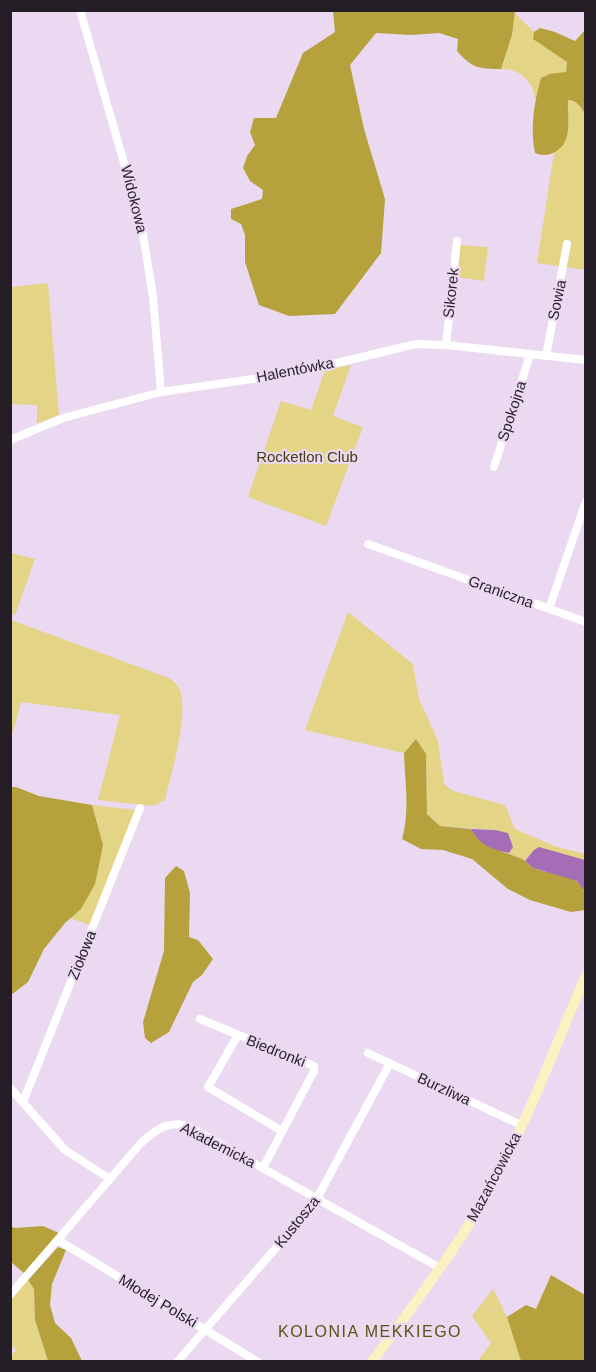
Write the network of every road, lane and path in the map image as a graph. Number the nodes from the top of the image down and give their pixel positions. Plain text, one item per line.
1 (80, 10) edge
2 (457, 242) dead end
3 (567, 243) dead end
4 (446, 345) junction
5 (530, 355) junction
6 (546, 356) junction
7 (585, 360) edge
8 (161, 392) junction
9 (10, 440) edge
10 (494, 467) dead end
11 (585, 501) edge
12 (368, 544) dead end
13 (549, 609) junction
14 (585, 622) edge
15 (140, 808) dead end
16 (585, 975) edge
17 (200, 1019) dead end
18 (238, 1035) junction
19 (368, 1053) dead end
20 (390, 1063) junction
21 (10, 1088) edge
22 (23, 1102) junction
23 (521, 1125) junction
24 (282, 1131) junction
25 (263, 1168) junction
26 (110, 1179) junction
27 (318, 1198) junction
28 (58, 1240) junction
29 (440, 1268) junction
30 (10, 1295) edge
31 (205, 1329) junction
32 (177, 1362) edge
33 (258, 1362) edge
34 (372, 1362) edge

1 - 8 street, Widokowa
2 - 4 street, Sikorek
3 - 6 street, Sowia
4 - 5 street, Halentówka
4 - 8 street, Halentówka
5 - 6 street, Halentówka
5 - 10 street, Spokojna
6 - 7 street, Halentówka
8 - 9 street, Halentówka
11 - 13 street
12 - 13 street, Graniczna
13 - 14 street, Graniczna
15 - 22 street, Ziołowa
16 - 23 street, Mazańcowicka
17 - 18 street, Biedronki
18 - 24 street
18 - 24 street, Biedronki
19 - 20 street, Burzliwa
20 - 23 street, Burzliwa
20 - 27 street, Kustosza
21 - 22 street
22 - 26 street
23 - 29 street, Mazańcowicka
24 - 25 street, Biedronki
25 - 26 street, Akademicka
25 - 27 street, Akademicka
26 - 28 street, Akademicka
27 - 29 street, Akademicka
27 - 31 street, Kustosza
28 - 30 street, Akademicka
28 - 31 street, Młodej Polski
29 - 34 street, Mazańcowicka
31 - 32 street, Kustosza
31 - 33 street, Młodej Polski

